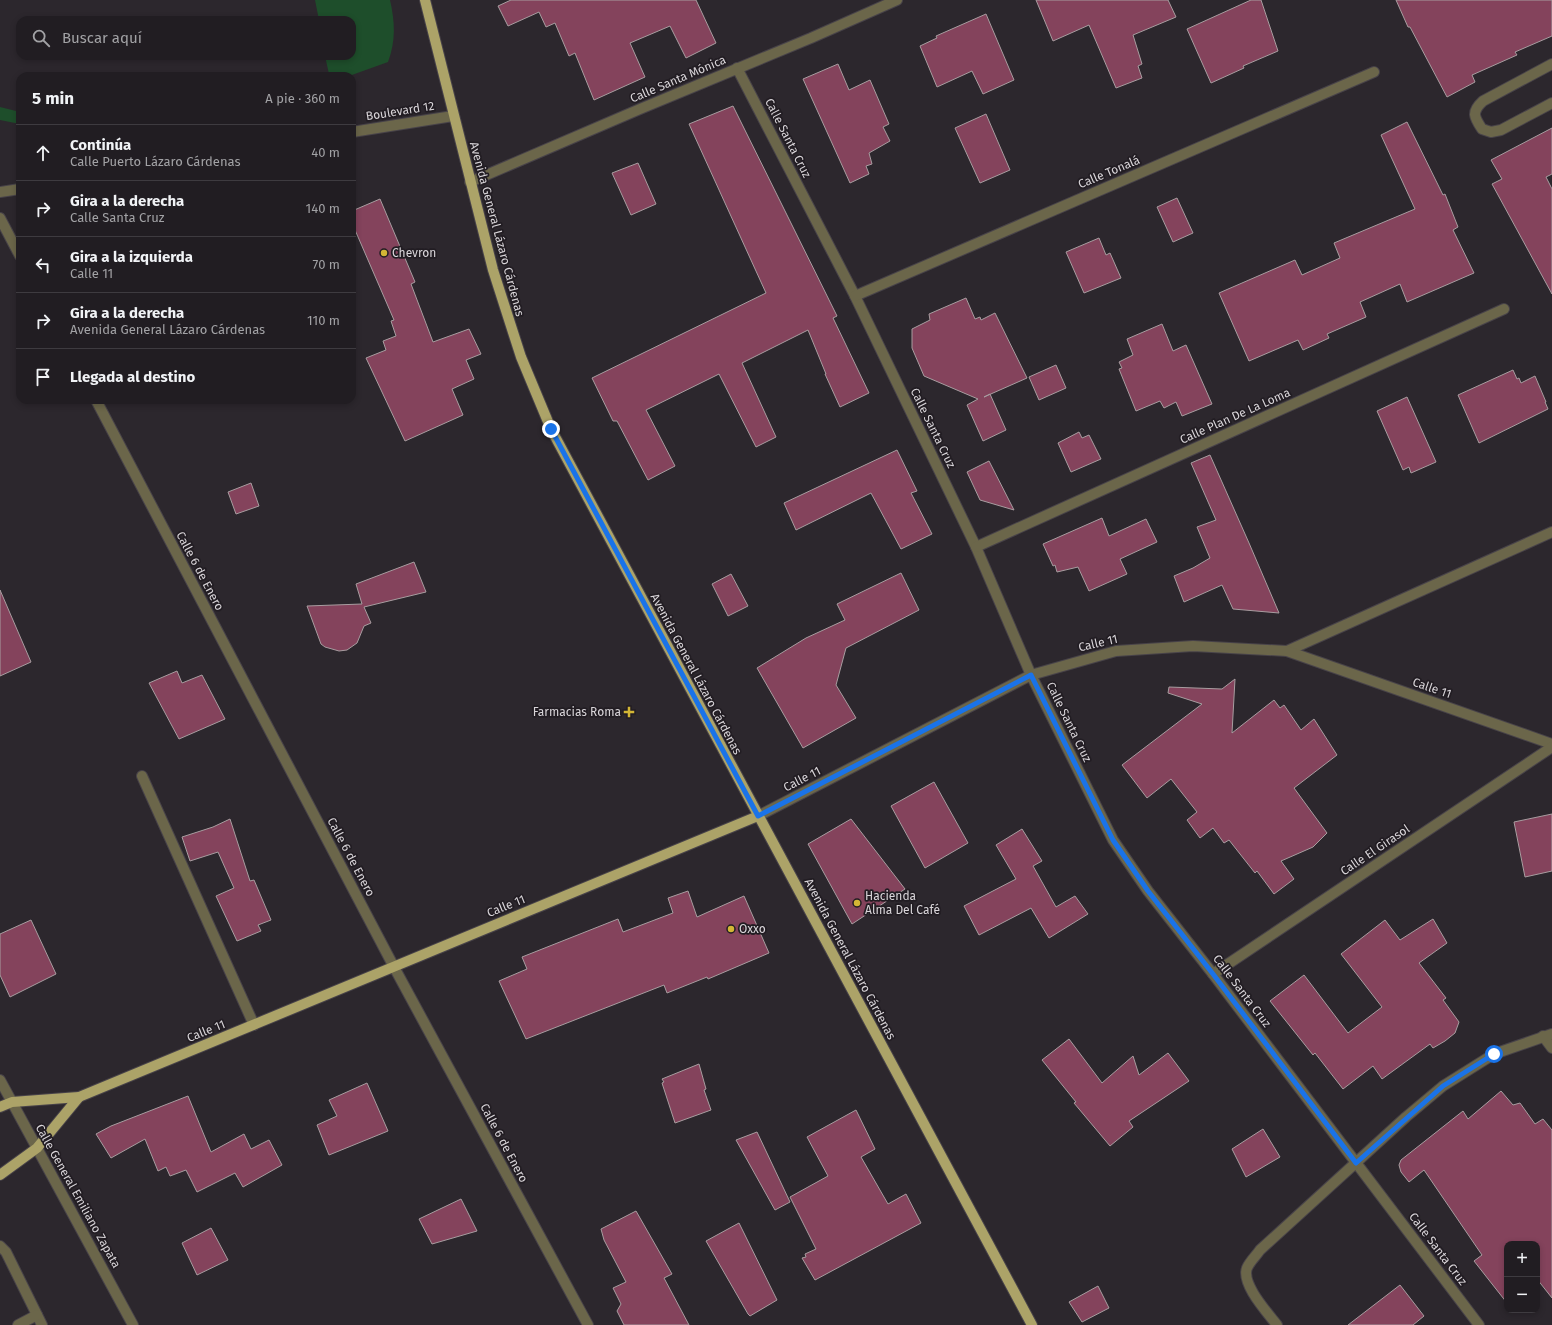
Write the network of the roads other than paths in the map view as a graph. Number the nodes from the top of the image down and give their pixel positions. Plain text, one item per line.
1 (425, 0) edge
2 (897, 0) edge
3 (1552, 64) edge
4 (737, 68) junction
5 (1374, 72) dead end
6 (1552, 103) edge
7 (453, 116) junction
8 (356, 131) edge
9 (470, 182) junction
10 (16, 190) edge
11 (0, 192) edge
12 (0, 218) edge
13 (16, 248) edge
14 (854, 296) junction
15 (1504, 309) dead end
16 (98, 404) edge
17 (1552, 532) edge
18 (976, 547) junction
19 (1287, 652) junction
20 (1031, 675) junction
21 (1552, 744) edge
22 (1552, 747) edge
23 (142, 776) dead end
24 (758, 816) junction
25 (394, 967) junction
26 (1213, 974) junction
27 (254, 1025) junction
28 (1547, 1035) edge
29 (1552, 1048) edge
30 (0, 1080) edge
31 (79, 1097) junction
32 (12, 1102) junction
33 (0, 1107) edge
34 (37, 1148) junction
35 (1356, 1163) junction
36 (0, 1174) edge
37 (2, 1251) edge
38 (37, 1315) junction
39 (18, 1325) edge
40 (42, 1325) edge
41 (133, 1325) edge
42 (588, 1325) edge
43 (1032, 1325) edge
44 (1277, 1325) edge
45 (1478, 1325) edge

1 - 7 main road, Avenida General Lázaro Cárdenas
2 - 4 street, Calle Santa Mónica
3 - 6 street
4 - 9 street, Calle Santa Mónica
4 - 14 street, Calle Santa Cruz
5 - 14 street, Calle Tonalá
7 - 8 street, Boulevard 12
7 - 9 main road, Avenida General Lázaro Cárdenas
9 - 24 main road, Avenida General Lázaro Cárdenas
10 - 11 street
12 - 13 street
14 - 18 street, Calle Santa Cruz
15 - 18 street, Calle Plan De La Loma
16 - 25 street, Calle 6 de Enero
17 - 19 street
18 - 20 street, Calle Santa Cruz
19 - 20 street, Calle 11
19 - 21 street, Calle 11
20 - 24 street, Calle 11
20 - 26 street, Calle Santa Cruz
22 - 26 street, Calle El Girasol
23 - 27 street
24 - 25 main road, Calle 11
24 - 43 main road, Avenida General Lázaro Cárdenas
25 - 27 main road, Calle 11
25 - 42 street, Calle 6 de Enero
26 - 35 street, Calle Santa Cruz
27 - 31 main road, Calle 11
28 - 29 street
28 - 35 street
30 - 32 street, Calle General Emiliano Zapata
31 - 32 main road, Calle 11
31 - 34 main road, Calle 11
32 - 33 main road, Calle 11
32 - 34 street, Calle General Emiliano Zapata
34 - 36 main road, Calle 11
34 - 41 street, Calle General Emiliano Zapata
35 - 44 street
35 - 45 street, Calle Santa Cruz
37 - 38 street
38 - 39 street
38 - 40 street

